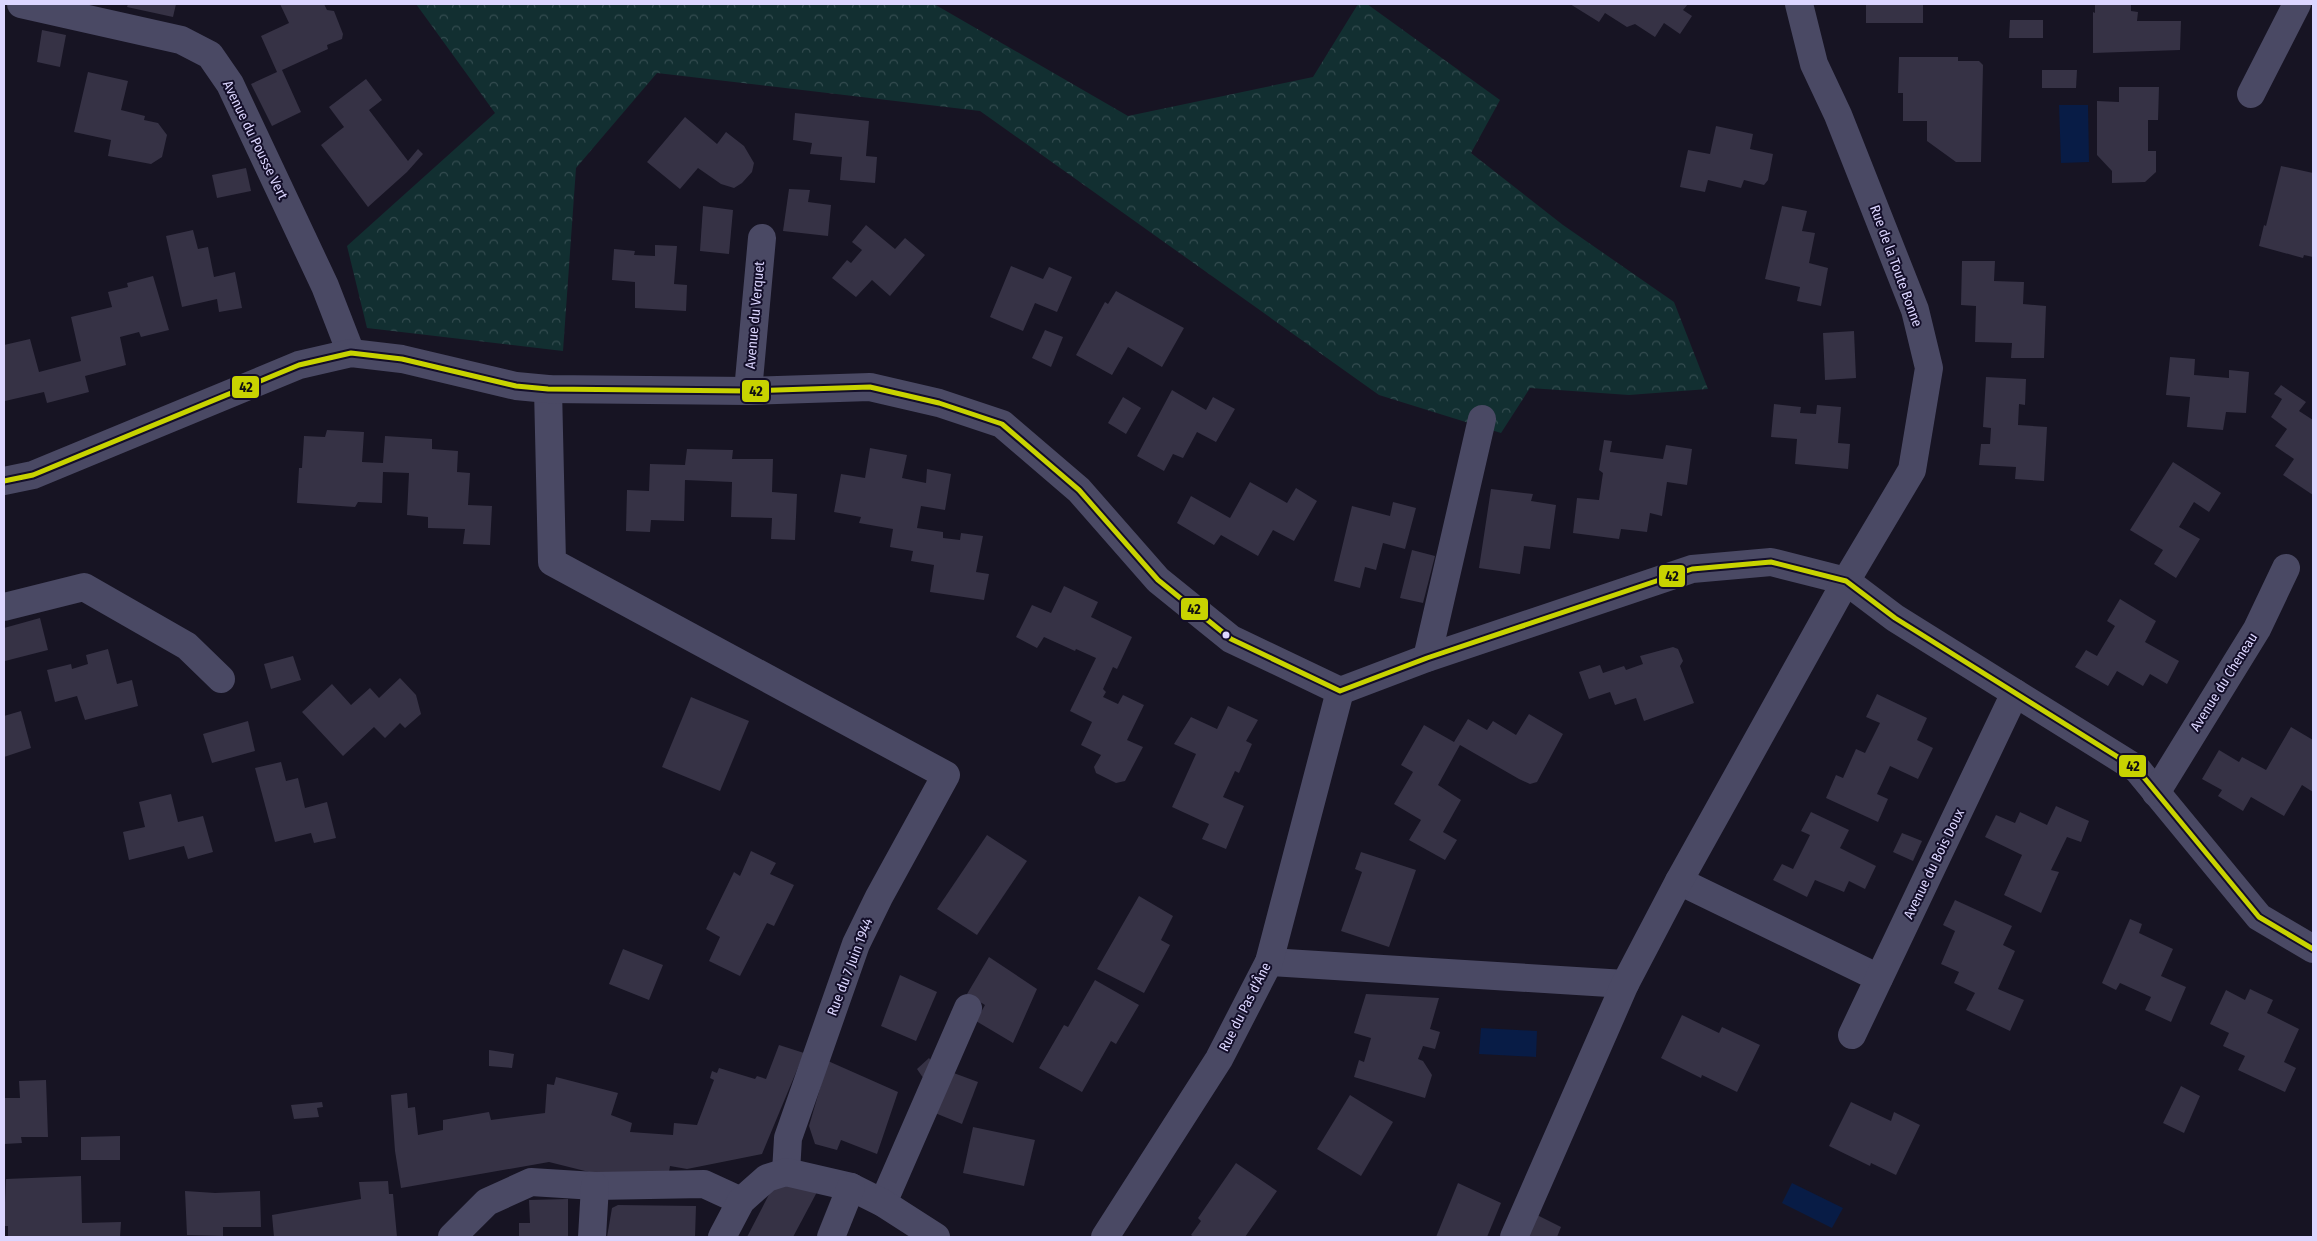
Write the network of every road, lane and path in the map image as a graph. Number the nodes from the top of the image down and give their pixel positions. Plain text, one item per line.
1 (21, 4) edge
2 (1799, 4) edge
3 (2297, 4) edge
4 (2251, 94) dead end
5 (762, 238) dead end
6 (351, 353) junction
7 (548, 389) junction
8 (748, 391) junction
9 (1482, 419) dead end
10 (4, 481) edge
11 (2286, 568) dead end
12 (1846, 581) junction
13 (4, 607) edge
14 (1427, 658) junction
15 (221, 678) dead end
16 (1340, 691) junction
17 (2015, 694) junction
18 (2156, 793) junction
19 (1679, 881) junction
20 (2313, 949) edge
21 (1269, 962) junction
22 (1879, 978) junction
23 (1624, 984) junction
24 (968, 1008) dead end
25 (1852, 1034) dead end
26 (786, 1172) junction
27 (595, 1186) junction
28 (851, 1187) junction
29 (741, 1202) junction
30 (883, 1203) junction
31 (452, 1237) edge
32 (592, 1237) edge
33 (722, 1237) edge
34 (831, 1237) edge
35 (936, 1237) edge
36 (1105, 1237) edge
37 (1514, 1237) edge

1 - 6 street, Avenue du Pousse Vert
2 - 12 street, Rue de la Toute Bonne
3 - 4 street
5 - 8 street, Avenue du Verquet
6 - 7 street
6 - 10 street
7 - 8 street
7 - 26 street, Rue du 7 Juin 1944
8 - 16 street
9 - 14 street
11 - 18 street, Avenue du Cheneau
12 - 14 street
12 - 17 street
12 - 19 street, Rue de la Toute Bonne
13 - 15 street
14 - 16 street
16 - 21 street, Rue du Pas d'Âne
17 - 18 street
17 - 22 street, Avenue du Bois Doux
18 - 20 street
19 - 22 street
19 - 23 street, Rue de la Toute Bonne
21 - 23 street
21 - 36 street, Rue du Pas d'Âne
22 - 25 street, Avenue du Bois Doux
23 - 37 street, Rue de la Toute Bonne
24 - 30 street
26 - 28 street
26 - 29 street
27 - 29 street
27 - 31 street
27 - 32 street
28 - 30 street
28 - 34 street
29 - 33 street
30 - 35 street

